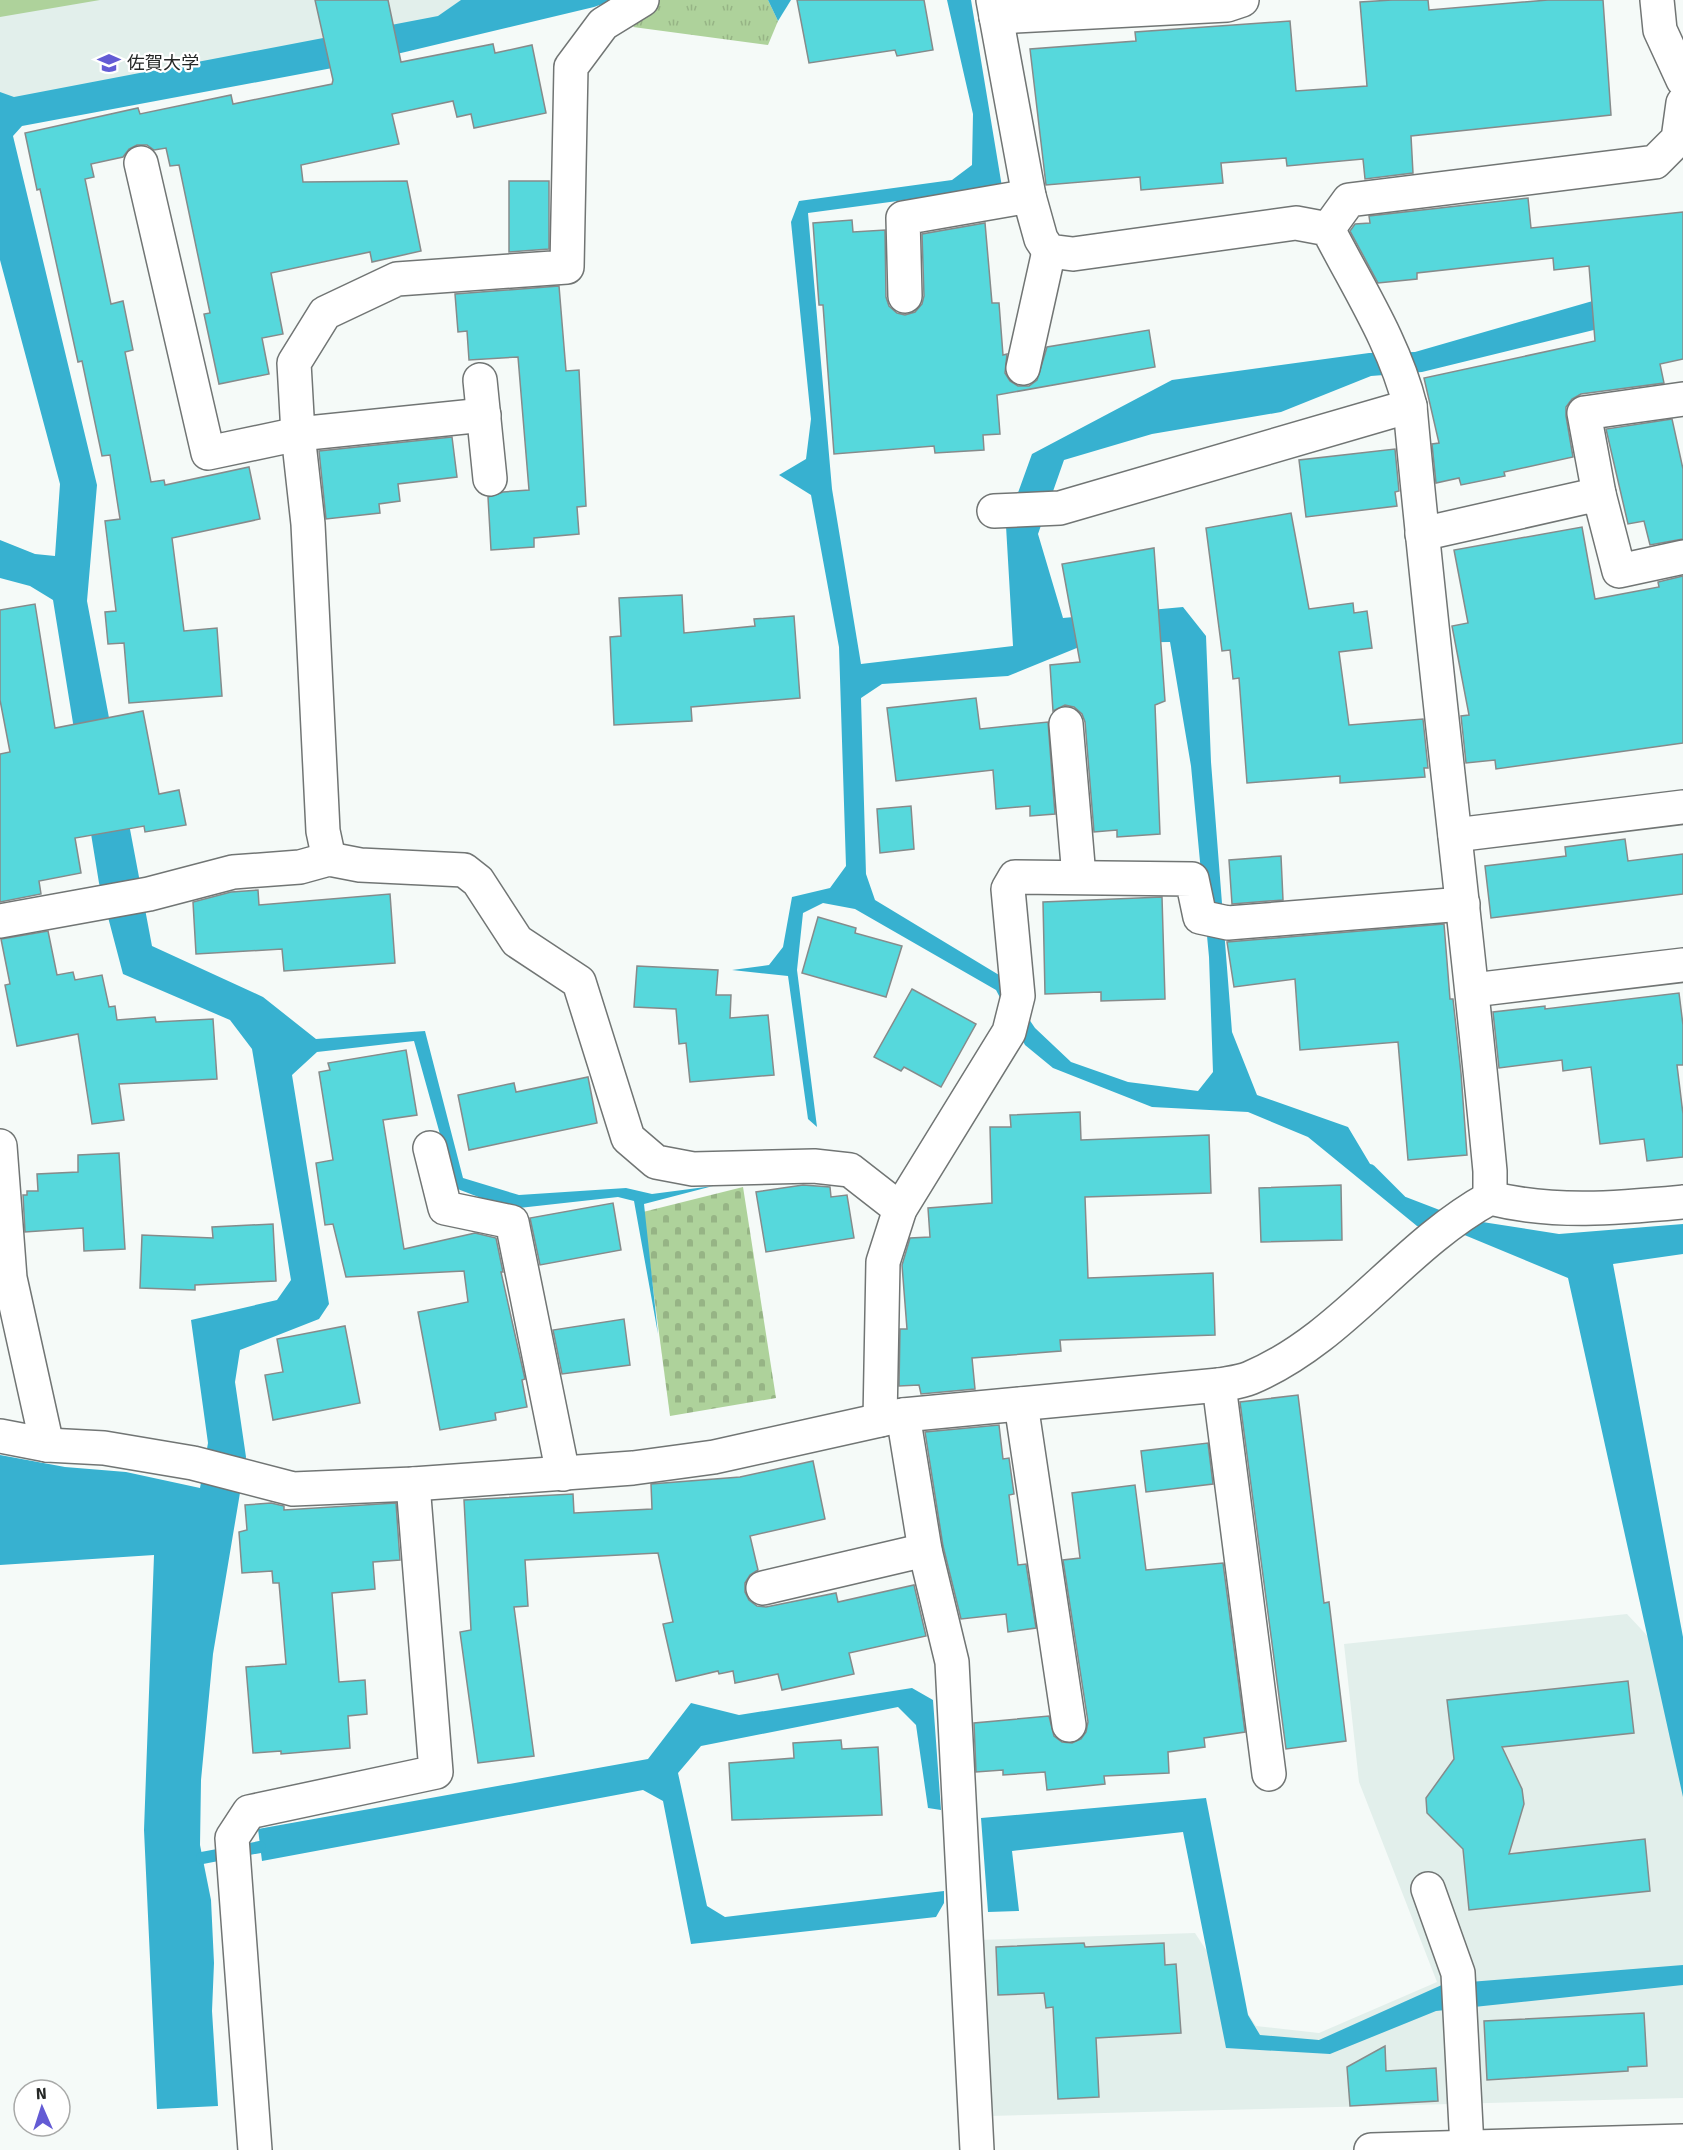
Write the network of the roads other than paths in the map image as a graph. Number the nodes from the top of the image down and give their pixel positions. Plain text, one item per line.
1 (642, 0) edge
2 (1242, 0) edge
3 (1657, 0) edge
4 (995, 9) edge
5 (1683, 80) edge
6 (1683, 104) edge
7 (141, 163) dead end
8 (1029, 196) junction
9 (1328, 229) junction
10 (1049, 251) junction
11 (905, 296) dead end
12 (1023, 368) dead end
13 (480, 380) dead end
14 (1408, 396) junction
15 (1683, 399) edge
16 (484, 415) junction
17 (298, 434) junction
18 (490, 479) dead end
19 (1599, 494) junction
20 (994, 511) dead end
21 (1422, 534) junction
22 (1683, 557) edge
23 (1066, 724) dead end
24 (1683, 807) edge
25 (1455, 835) junction
26 (329, 859) junction
27 (1079, 878) junction
28 (1463, 903) junction
29 (0, 921) edge
30 (1683, 964) edge
31 (1473, 990) junction
32 (0, 1146) edge
33 (430, 1148) dead end
34 (1683, 1202) edge
35 (1477, 1205) junction
36 (900, 1209) junction
37 (1219, 1384) junction
38 (1021, 1404) junction
39 (891, 1418) junction
40 (0, 1436) edge
41 (47, 1445) junction
42 (563, 1474) junction
43 (413, 1484) junction
44 (925, 1550) junction
45 (764, 1588) dead end
46 (1069, 1725) dead end
47 (1269, 1774) dead end
48 (1428, 1889) dead end
49 (1683, 2141) edge
50 (1467, 2147) junction
51 (255, 2150) edge
52 (977, 2150) edge
53 (1371, 2150) edge

1 - 17 street
2 - 4 street
3 - 5 street
4 - 8 street
6 - 9 street
7 - 17 street
8 - 10 street
8 - 11 street
9 - 10 street
9 - 14 street
10 - 12 street
13 - 16 street
14 - 20 street
14 - 21 street
15 - 19 street
16 - 17 street
16 - 18 street
17 - 26 street
19 - 21 street
19 - 22 street
21 - 25 street
23 - 27 street
24 - 25 street
25 - 28 street
26 - 29 street
26 - 36 street
27 - 28 street
27 - 36 street
28 - 31 street
30 - 31 street
31 - 35 street
32 - 41 street
33 - 42 street
34 - 35 street
35 - 37 street
36 - 39 street
37 - 38 street
37 - 47 street
38 - 39 street
38 - 46 street
39 - 42 street
39 - 44 street
40 - 41 street
41 - 43 street
42 - 43 street
43 - 51 street
44 - 45 street
44 - 52 street
48 - 50 street
49 - 50 street
50 - 53 street

